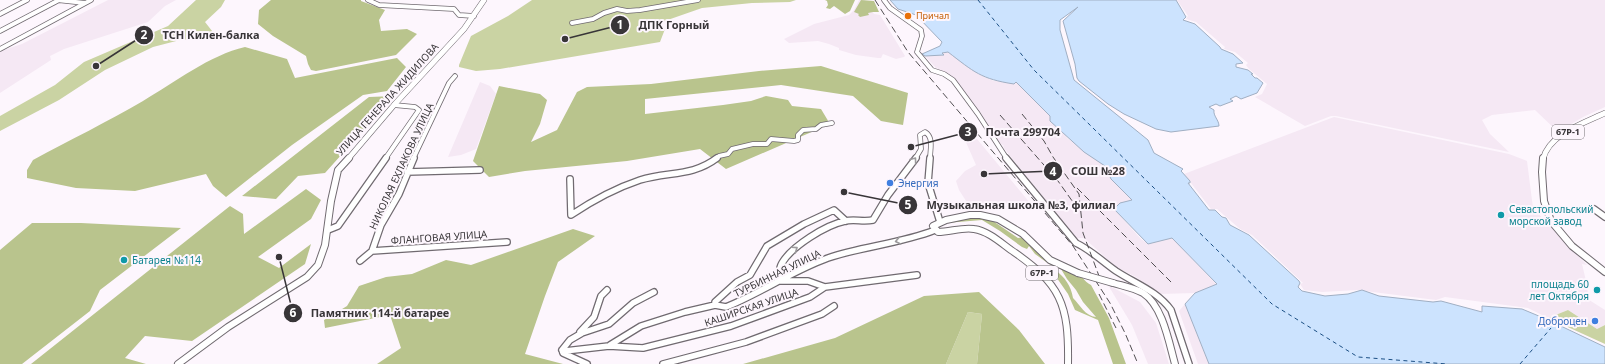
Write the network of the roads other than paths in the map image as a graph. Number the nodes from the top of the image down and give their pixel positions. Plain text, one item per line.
1 (27, 0) edge
2 (58, 0) edge
3 (92, 0) edge
4 (368, 0) edge
5 (484, 0) edge
6 (698, 0) edge
7 (884, 0) edge
8 (85, 3) junction
9 (0, 10) edge
10 (7, 10) junction
11 (0, 14) edge
12 (474, 16) junction
13 (572, 23) dead end
14 (0, 31) edge
15 (0, 49) edge
16 (455, 76) dead end
17 (394, 105) junction
18 (1605, 113) edge
19 (832, 123) dead end
20 (480, 170) dead end
21 (407, 172) junction
22 (570, 179) dead end
23 (1594, 209) dead end
24 (1605, 217) edge
25 (846, 221) junction
26 (940, 222) junction
27 (328, 230) junction
28 (935, 230) junction
29 (507, 242) dead end
30 (372, 251) junction
31 (360, 261) dead end
32 (1605, 272) edge
33 (917, 275) dead end
34 (780, 281) junction
35 (825, 287) junction
36 (607, 290) dead end
37 (654, 292) dead end
38 (715, 305) junction
39 (834, 306) dead end
40 (580, 333) junction
41 (609, 346) junction
42 (563, 350) junction
43 (178, 364) edge
44 (587, 364) edge
45 (663, 364) edge
46 (1068, 364) edge
47 (1175, 364) edge
48 (1189, 364) edge

1 - 10 street
2 - 8 street
2 - 14 street
3 - 8 street
4 - 12 street
5 - 12 main road, УЛИЦА ГЕНЕРАЛА ЖИДИЛОВА
6 - 13 street
7 - 48 street
8 - 15 street
9 - 10 street
10 - 11 street
12 - 17 main road, УЛИЦА ГЕНЕРАЛА ЖИДИЛОВА
16 - 21 street, НИКОЛАЯ ЕХЛАКОВА УЛИЦА
17 - 27 main road, УЛИЦА ГЕНЕРАЛА ЖИДИЛОВА
17 - 27 street
18 - 32 main road, 67Р-1
19 - 22 street
20 - 21 street
21 - 30 street, НИКОЛАЯ ЕХЛАКОВА УЛИЦА
23 - 24 street
25 -> 26 street
34 -> 25 street
25 - 38 street
26 - 28 main road
26 - 47 main road, 67Р-1, bridge
27 - 43 main road, УЛИЦА ГЕНЕРАЛА ЖИДИЛОВА
28 -> 34 street, ТУРБИННАЯ УЛИЦА
28 - 46 main road, 67Р-1
29 - 30 street, ФЛАНГОВАЯ УЛИЦА
30 - 31 street, НИКОЛАЯ ЕХЛАКОВА УЛИЦА
33 - 35 street, КАШИРСКАЯ УЛИЦА
34 - 35 street
34 - 38 street, ТУРБИННАЯ УЛИЦА
35 - 41 street, КАШИРСКАЯ УЛИЦА
36 - 40 street
37 - 40 street
38 - 41 street, ТУРБИННАЯ УЛИЦА
39 - 45 street
40 - 42 street
41 - 42 street, КАШИРСКАЯ УЛИЦА
42 - 44 street

